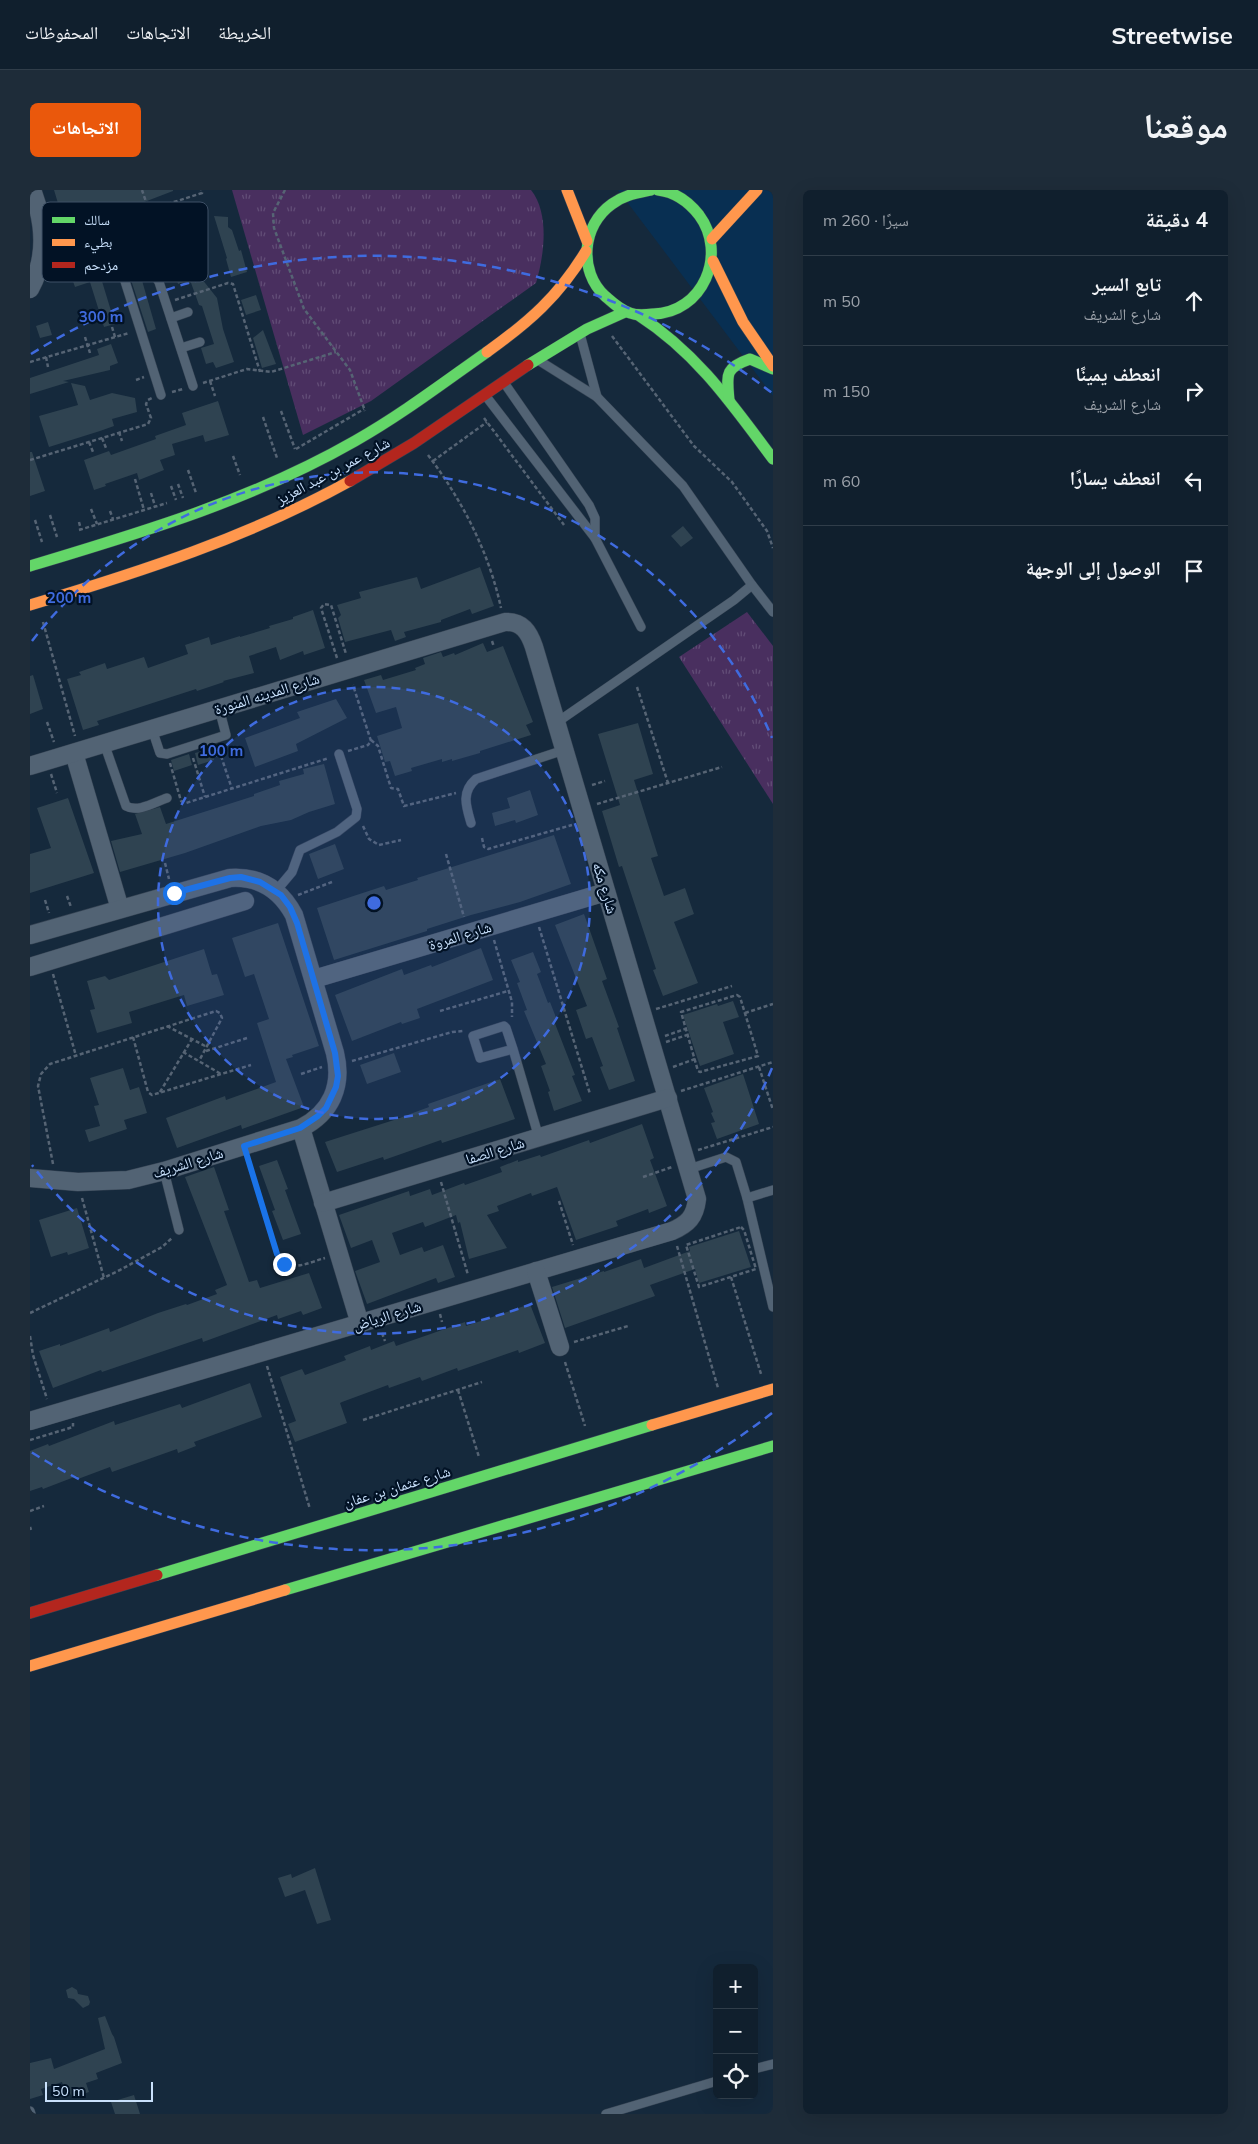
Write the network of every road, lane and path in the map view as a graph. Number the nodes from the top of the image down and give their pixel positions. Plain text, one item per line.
1 (32, 190) edge
2 (142, 190) edge
3 (201, 190) edge
4 (285, 190) edge
5 (567, 190) edge
6 (651, 190) edge
7 (658, 190) edge
8 (663, 190) edge
9 (757, 190) edge
10 (146, 202) edge
11 (174, 202) edge
12 (712, 239) junction
13 (586, 246) junction
14 (713, 261) junction
15 (41, 263) joint
16 (126, 282) edge
17 (159, 282) edge
18 (30, 290) edge
19 (166, 302) junction
20 (188, 312) dead end
21 (625, 312) junction
22 (638, 316) junction
23 (171, 318) junction
24 (600, 321) junction
25 (112, 327) dead end
26 (516, 329) junction
27 (140, 330) junction
28 (579, 331) junction
29 (85, 337) dead end
30 (115, 337) junction
31 (528, 339) dead end
32 (200, 342) dead end
33 (88, 345) junction
34 (181, 348) junction
35 (336, 352) junction
36 (90, 353) dead end
37 (535, 355) junction
38 (46, 357) junction
39 (30, 362) edge
40 (48, 367) dead end
41 (773, 368) edge
42 (260, 372) junction
43 (210, 381) junction
44 (504, 382) junction
45 (193, 386) junction
46 (161, 395) junction
47 (485, 395) junction
48 (215, 396) dead end
49 (597, 397) junction
50 (729, 400) junction
51 (472, 403) junction
52 (364, 409) junction
53 (281, 411) dead end
54 (263, 417) dead end
55 (487, 422) junction
56 (372, 431) junction
57 (119, 432) junction
58 (102, 438) junction
59 (122, 441) dead end
60 (89, 442) junction
61 (418, 442) junction
62 (106, 448) dead end
63 (93, 452) dead end
64 (233, 456) dead end
65 (282, 456) dead end
66 (277, 458) junction
67 (773, 458) edge
68 (30, 460) edge
69 (271, 461) dead end
70 (433, 461) junction
71 (188, 470) dead end
72 (247, 473) dead end
73 (240, 475) junction
74 (233, 478) dead end
75 (135, 479) dead end
76 (178, 484) dead end
77 (171, 486) dead end
78 (203, 490) dead end
79 (151, 493) dead end
80 (196, 493) junction
81 (183, 498) junction
82 (176, 500) junction
83 (156, 506) junction
84 (92, 509) dead end
85 (144, 510) junction
86 (110, 511) dead end
87 (50, 515) dead end
88 (35, 520) dead end
89 (113, 520) junction
90 (79, 522) dead end
91 (97, 525) junction
92 (564, 525) dead end
93 (81, 530) junction
94 (73, 532) dead end
95 (65, 534) dead end
96 (57, 537) junction
97 (595, 538) junction
98 (42, 542) junction
99 (36, 543) dead end
100 (773, 548) edge
101 (30, 566) edge
102 (752, 585) junction
103 (34, 604) edge
104 (773, 612) edge
105 (505, 622) junction
106 (641, 627) dead end
107 (347, 670) junction
108 (638, 687) dead end
109 (219, 708) junction
110 (47, 722) dead end
111 (556, 723) junction
112 (152, 729) junction
113 (216, 739) junction
114 (371, 740) junction
115 (104, 743) junction
116 (190, 747) junction
117 (564, 750) junction
118 (71, 754) junction
119 (167, 754) junction
120 (339, 754) junction
121 (30, 766) edge
122 (722, 767) dead end
123 (668, 783) junction
124 (232, 789) junction
125 (467, 790) junction
126 (206, 797) junction
127 (167, 798) dead end
128 (357, 809) junction
129 (583, 815) junction
130 (471, 823) dead end
131 (482, 838) dead end
132 (401, 840) dead end
133 (446, 854) dead end
134 (332, 882) dead end
135 (606, 892) junction
136 (280, 896) junction
137 (246, 901) dead end
138 (120, 909) junction
139 (535, 914) junction
140 (490, 927) junction
141 (469, 934) junction
142 (30, 936) edge
143 (49, 961) junction
144 (30, 967) edge
145 (314, 979) junction
146 (732, 986) dead end
147 (509, 991) junction
148 (773, 1004) edge
149 (440, 1011) dead end
150 (642, 1013) junction
151 (745, 1013) junction
152 (168, 1026) junction
153 (506, 1028) junction
154 (685, 1029) junction
155 (687, 1035) junction
156 (473, 1036) junction
157 (133, 1037) junction
158 (247, 1038) dead end
159 (192, 1039) junction
160 (651, 1044) junction
161 (207, 1047) junction
162 (513, 1049) junction
163 (205, 1051) junction
164 (184, 1052) junction
165 (76, 1056) junction
166 (694, 1059) junction
167 (199, 1061) junction
168 (773, 1062) edge
169 (338, 1064) junction
170 (251, 1065) dead end
171 (759, 1067) junction
172 (660, 1072) junction
173 (222, 1074) junction
174 (301, 1074) dead end
175 (160, 1094) junction
176 (590, 1094) dead end
177 (667, 1097) junction
178 (773, 1110) edge
179 (773, 1127) edge
180 (300, 1128) junction
181 (539, 1138) junction
182 (244, 1146) junction
183 (687, 1162) junction
184 (437, 1169) junction
185 (164, 1171) junction
186 (642, 1177) dead end
187 (30, 1178) edge
188 (56, 1180) junction
189 (78, 1182) junction
190 (773, 1190) edge
191 (747, 1198) junction
192 (558, 1201) dead end
193 (323, 1203) junction
194 (179, 1230) joint
195 (672, 1231) junction
196 (338, 1254) junction
197 (577, 1259) junction
198 (536, 1271) junction
199 (104, 1278) junction
200 (731, 1278) junction
201 (473, 1290) junction
202 (773, 1307) edge
203 (30, 1313) edge
204 (360, 1324) junction
205 (628, 1326) dead end
206 (30, 1336) edge
207 (560, 1346) junction
208 (263, 1352) junction
209 (482, 1382) dead end
210 (458, 1390) junction
211 (770, 1390) edge
212 (723, 1404) junction
213 (52, 1415) junction
214 (363, 1420) dead end
215 (30, 1421) edge
216 (591, 1444) junction
217 (773, 1446) edge
218 (485, 1476) junction
219 (44, 1506) dead end
220 (30, 1511) edge
221 (315, 1527) junction
222 (30, 1613) edge
223 (30, 1666) edge
224 (773, 2064) edge
225 (758, 2068) edge
226 (713, 2082) edge
227 (606, 2114) edge

1 - 15 street
2 - 10 path
3 - 11 path
4 - 35 path
5 - 13 main road
6 - 13 main road, شارع عمر بن عبد العزيز
7 - 8 main road
8 - 12 main road
9 - 12 main road
12 - 14 main road
13 - 21 main road
13 - 26 main road, شارع عمر بن عبد العزيز
14 - 22 main road
14 - 41 main road
15 - 18 street
16 - 27 lane
17 - 19 lane
19 - 23 lane
19 - 42 path
20 - 23 lane
21 - 22 main road
21 - 24 main road, شارع عمر بن عبد العزيز
22 - 50 main road
23 - 34 lane
24 - 28 main road, شارع عمر بن عبد العزيز
24 - 100 path
25 - 30 path
26 - 31 main road
26 - 56 main road, شارع عمر بن عبد العزيز
27 - 30 path
27 - 46 lane
28 - 37 main road, شارع عمر بن عبد العزيز
28 - 49 lane
29 - 33 path
30 - 33 path
32 - 34 lane
33 - 36 path
33 - 38 path
34 - 45 lane
35 - 42 path
35 - 52 path
37 - 44 main road, شارع عمر بن عبد العزيز
37 - 49 lane
38 - 39 path
38 - 40 path
41 - 50 main road
42 - 43 path
43 - 45 path
43 - 48 path
44 - 47 main road, شارع عمر بن عبد العزيز
44 - 97 lane
45 - 46 path
46 - 57 path
47 - 51 main road, شارع عمر بن عبد العزيز
47 - 97 lane
49 - 102 lane
50 - 67 main road
51 - 55 path
51 - 61 main road, شارع عمر بن عبد العزيز
52 - 53 path
52 - 56 path
54 - 66 path
55 - 70 path
55 - 92 path
56 - 101 main road, شارع عمر بن عبد العزيز
57 - 58 path
57 - 59 path
58 - 60 path
58 - 62 path
60 - 63 path
60 - 68 path
61 - 70 path
61 - 103 main road, شارع عمر بن عبد العزيز
64 - 73 path
65 - 66 path
66 - 69 path
70 - 105 path
71 - 80 path
72 - 73 path
73 - 74 path
75 - 85 path
76 - 81 path
77 - 82 path
78 - 80 path
79 - 83 path
80 - 81 path
81 - 82 path
82 - 83 path
83 - 85 path
84 - 91 path
85 - 89 path
86 - 89 path
87 - 96 path
88 - 98 path
89 - 91 path
90 - 93 path
91 - 93 path
93 - 94 path
95 - 96 path
96 - 98 path
97 - 106 lane
98 - 99 path
102 - 104 lane
102 - 111 lane
103 - 118 path
105 - 107 street, شارع المدينه المنورة
105 - 111 street, شارع مكه
107 - 107 path
107 - 109 street, شارع المدينه المنورة
107 - 114 path
108 - 123 path
109 - 112 street, شارع المدينه المنورة
109 - 113 lane
110 - 118 path
111 - 117 street, شارع مكه
112 - 115 street, شارع المدينه المنورة
112 - 119 lane
113 - 116 lane
113 - 124 path
114 - 120 path
114 - 125 path
115 - 118 street, شارع المدينه المنورة
115 - 127 lane
116 - 119 lane
116 - 126 path
117 - 125 lane
117 - 129 street, شارع مكه
118 - 121 street, شارع المدينه المنورة
118 - 138 street
119 - 126 path
120 - 124 path
120 - 128 lane
122 - 123 path
123 - 129 path
124 - 126 path
125 - 130 lane
128 - 132 path
128 - 136 lane
129 - 131 path
129 - 135 street, شارع مكه
133 - 141 path
134 - 136 path
135 - 139 street, شارع المروة
135 - 150 street, شارع مكه
136 - 138 street
136 - 145 street, شارع الشريف
137 - 143 street
138 - 142 street
139 - 140 street, شارع المروة
139 - 176 path
140 - 141 street, شارع المروة
140 - 147 path
141 - 145 street, شارع المروة
143 - 144 street
143 - 165 path
145 - 169 street, شارع الشريف
146 - 150 path
147 - 149 path
147 - 153 path
148 - 151 path
150 - 160 street, شارع مكه
151 - 154 path
151 - 166 path
152 - 157 path
152 - 159 path
152 - 161 path
153 - 156 lane
153 - 162 lane
154 - 155 path
154 - 160 path
155 - 160 path
155 - 166 path
156 - 162 lane
156 - 169 path
157 - 165 path
157 - 175 path
158 - 163 path
159 - 161 path
159 - 164 path
160 - 172 street, شارع مكه
161 - 163 path
162 - 181 lane
163 - 167 path
164 - 167 path
164 - 175 path
165 - 188 path
166 - 172 path
167 - 173 path
168 - 171 path
169 - 174 path
169 - 180 street, شارع الشريف
170 - 173 path
171 - 177 path
171 - 178 path
172 - 177 street, شارع مكه
173 - 175 path
177 - 181 street, شارع الصفا
177 - 183 street, شارع مكه
179 - 183 path
180 - 182 street, شارع الشريف
180 - 193 street
181 - 184 street, شارع الصفا
182 - 185 street, شارع الشريف
182 - 196 path
183 - 186 path
183 - 191 lane
183 - 195 street, شارع الرياض
184 - 193 street, شارع الصفا
184 - 201 path
185 - 189 street, شارع الشريف
185 - 194 lane
187 - 188 street, شارع الشريف
188 - 189 street, شارع الشريف
189 - 199 path
190 - 191 lane
191 - 202 lane
192 - 197 path
193 - 196 street
194 - 199 path
195 - 197 street, شارع الرياض
195 - 212 path
196 - 204 street
197 - 198 street, شارع الرياض
198 - 201 street, شارع الرياض
198 - 207 street
199 - 203 path
200 - 200 path
200 - 211 path
201 - 204 street, شارع الرياض
204 - 208 street, شارع الرياض
205 - 207 path
206 - 213 path
207 - 216 path
208 - 213 street, شارع الرياض
208 - 221 path
209 - 210 path
210 - 214 path
210 - 218 path
211 - 212 main road, شارع عثمان بن عفان
212 - 216 main road, شارع عثمان بن عفان
213 - 215 street, شارع الرياض
216 - 218 main road, شارع عثمان بن عفان
217 - 223 main road
218 - 221 main road, شارع عثمان بن عفان
219 - 220 path
221 - 222 main road, شارع عثمان بن عفان
224 - 225 lane
226 - 227 lane

